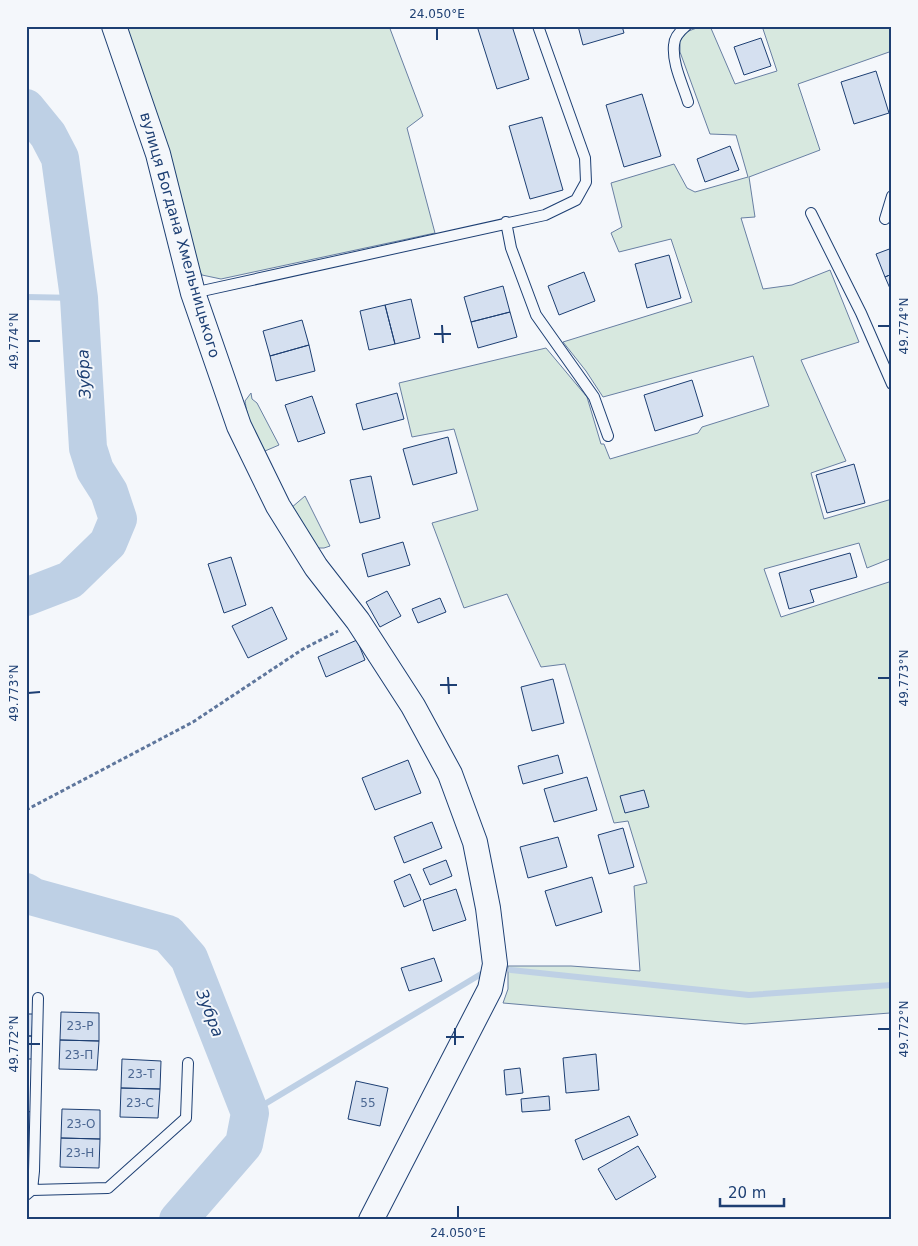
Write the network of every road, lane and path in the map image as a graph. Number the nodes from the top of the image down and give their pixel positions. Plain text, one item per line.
1 (114, 26) edge
2 (538, 26) edge
3 (686, 26) edge
4 (688, 102) dead end
5 (892, 196) edge
6 (810, 213) dead end
7 (885, 219) dead end
8 (506, 222) junction
9 (193, 293) junction
10 (892, 384) edge
11 (608, 436) dead end
12 (358, 621) junction
13 (26, 810) edge
14 (38, 998) dead end
15 (188, 1063) dead end
16 (29, 1193) edge
17 (370, 1220) edge

1 - 9 street, вулиця Богдана Хмельницького
2 - 8 lane
3 - 4 lane
5 - 7 lane
6 - 10 lane
8 - 9 lane
8 - 11 lane
9 - 12 street, вулиця Богдана Хмельницького
12 - 13 path
12 - 17 street, вулиця Богдана Хмельницького
14 - 16 lane
15 - 16 lane

